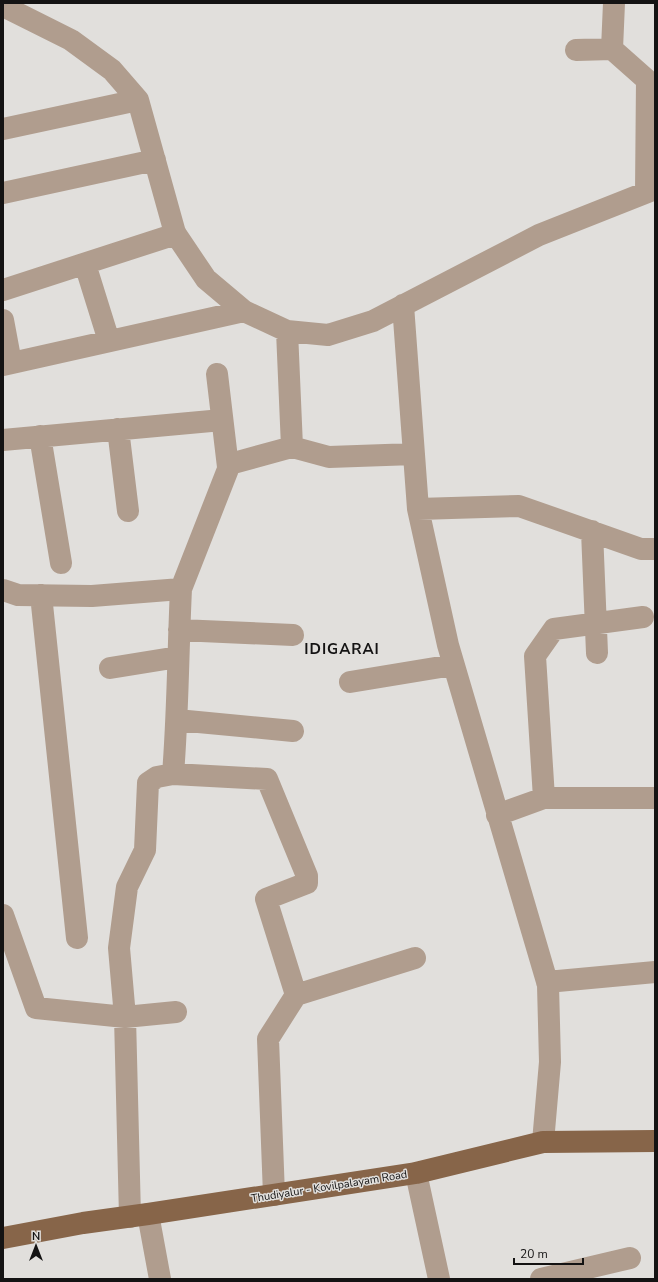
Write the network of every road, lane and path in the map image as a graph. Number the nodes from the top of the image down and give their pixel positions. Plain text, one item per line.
1 (614, 3) edge
2 (3, 6) edge
3 (612, 48) junction
4 (576, 50) dead end
5 (651, 79) edge
6 (138, 100) junction
7 (3, 129) edge
8 (155, 160) junction
9 (650, 191) edge
10 (3, 192) edge
11 (176, 234) junction
12 (85, 264) junction
13 (3, 290) edge
14 (403, 305) junction
15 (244, 311) junction
16 (3, 320) edge
17 (287, 331) junction
18 (109, 341) junction
19 (7, 364) edge
20 (217, 374) dead end
21 (222, 420) junction
22 (118, 429) junction
23 (40, 436) junction
24 (3, 440) edge
25 (292, 447) junction
26 (414, 454) junction
27 (228, 467) junction
28 (418, 509) junction
29 (128, 512) dead end
30 (592, 531) junction
31 (655, 549) edge
32 (61, 563) dead end
33 (181, 589) junction
34 (3, 590) edge
35 (41, 595) junction
36 (642, 618) dead end
37 (595, 624) junction
38 (179, 630) junction
39 (293, 635) dead end
40 (597, 653) dead end
41 (178, 657) junction
42 (453, 664) junction
43 (110, 668) dead end
44 (350, 682) dead end
45 (177, 720) junction
46 (293, 731) dead end
47 (173, 774) junction
48 (544, 798) junction
49 (655, 798) edge
50 (497, 815) junction
51 (3, 915) edge
52 (77, 938) dead end
53 (416, 958) dead end
54 (655, 972) edge
55 (547, 982) junction
56 (296, 995) junction
57 (176, 1012) dead end
58 (124, 1016) junction
59 (655, 1141) edge
60 (543, 1142) junction
61 (416, 1173) junction
62 (274, 1195) junction
63 (139, 1216) junction
64 (3, 1238) edge
65 (630, 1258) dead end
66 (160, 1279) edge
67 (439, 1279) edge
68 (541, 1279) edge

1 - 3 street
2 - 6 street
3 - 4 street
3 - 5 street
5 - 9 street
6 - 7 street
6 - 8 street
8 - 10 street
8 - 11 street
9 - 14 street
11 - 12 street
11 - 15 street
12 - 13 street
12 - 18 street
14 - 17 street
14 - 26 street
15 - 17 street
15 - 18 street
16 - 19 street
17 - 25 street
18 - 19 street
20 - 21 street
21 - 22 street
21 - 27 street
22 - 23 street
22 - 29 street
23 - 24 street
23 - 32 street
25 - 26 street
25 - 27 street
26 - 28 street
27 - 33 street
28 - 30 street
28 - 42 street
30 - 31 street
30 - 37 street
33 - 35 street
33 - 38 street
34 - 35 street
35 - 52 street
36 - 37 street
37 - 40 street
37 - 48 street
38 - 39 street
38 - 41 street
41 - 43 street
41 - 45 street
42 - 44 street
42 - 50 street
45 - 46 street
45 - 47 street
47 - 56 street
47 - 58 street
48 - 49 street
48 - 50 street
50 - 55 street
51 - 58 street
53 - 56 street
54 - 55 street
55 - 60 street
56 - 62 street
57 - 58 street
58 - 63 street
59 - 60 main road, Thudiyalur - Kovilpalayam Road
60 - 61 main road, Thudiyalur - Kovilpalayam Road
61 - 62 main road, Thudiyalur - Kovilpalayam Road
61 - 67 street
62 - 63 main road, Thudiyalur - Kovilpalayam Road
63 - 64 main road, Thudiyalur - Kovilpalayam Road
63 - 66 street
65 - 68 street

